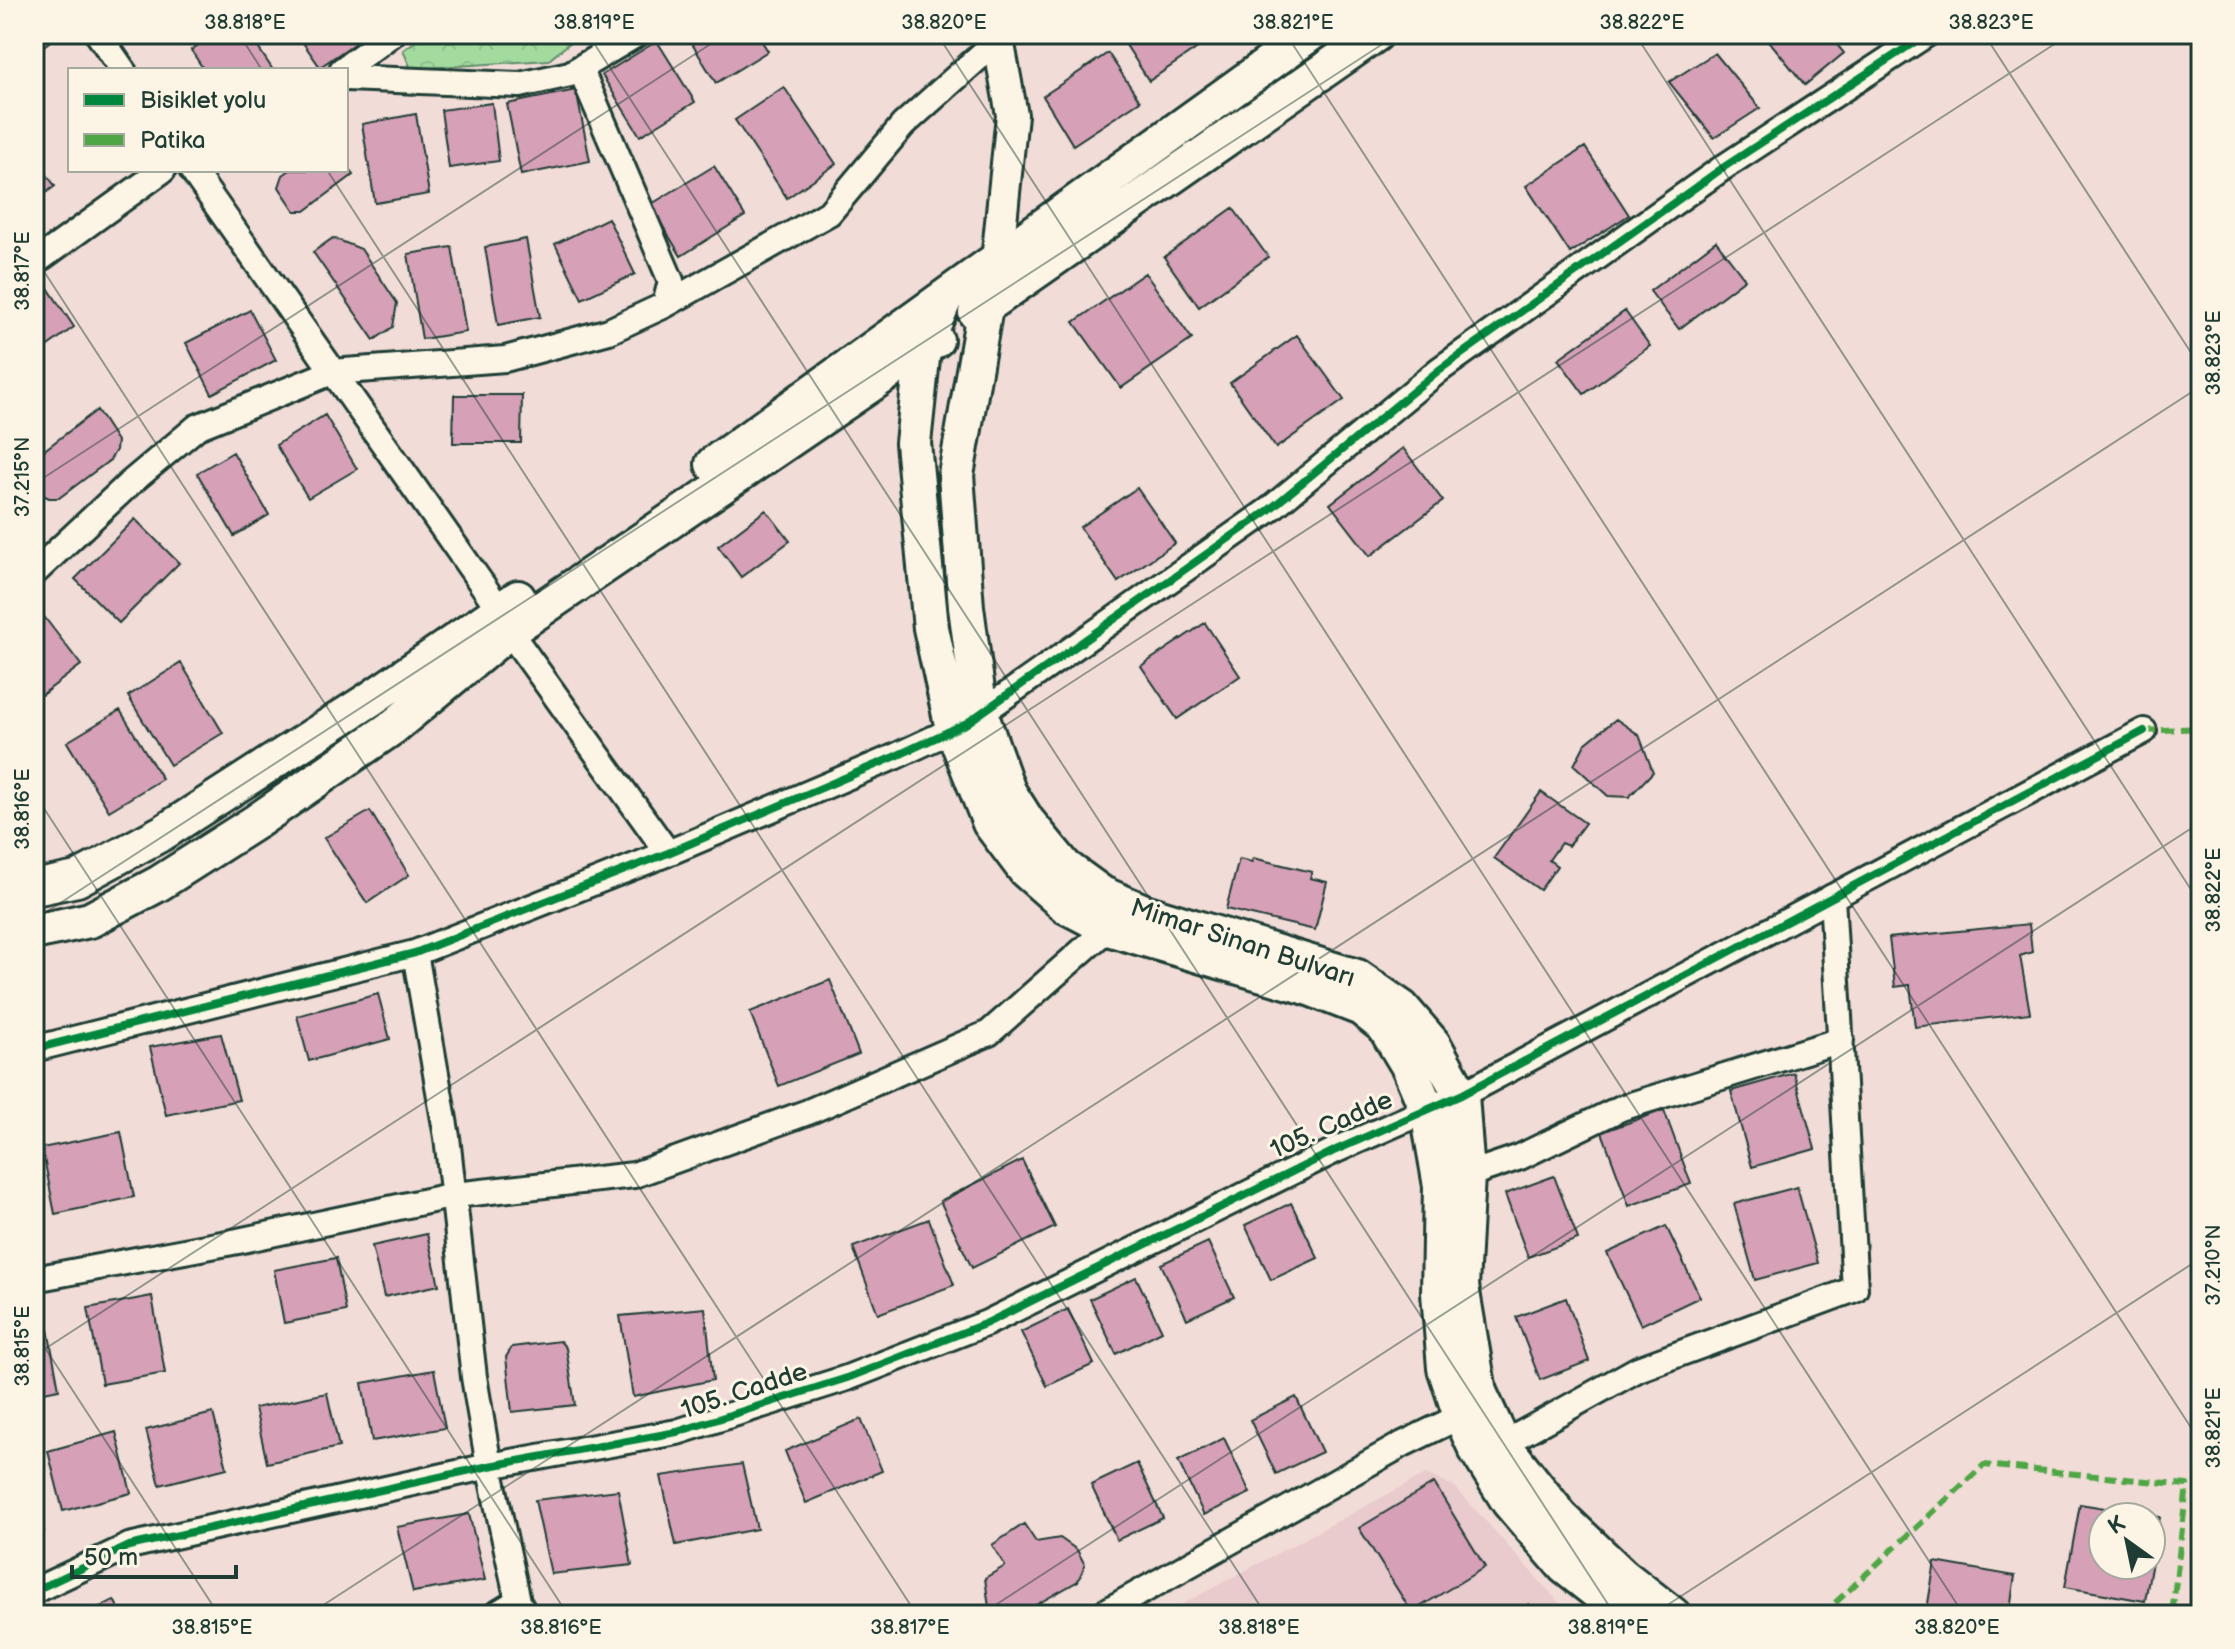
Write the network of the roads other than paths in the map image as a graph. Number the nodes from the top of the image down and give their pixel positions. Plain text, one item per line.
1 (98, 34) edge
2 (392, 34) edge
3 (1310, 34) edge
4 (1376, 34) edge
5 (1927, 34) edge
6 (627, 37) edge
7 (997, 37) edge
8 (122, 68) edge
9 (345, 68) edge
10 (580, 68) junction
11 (348, 78) edge
12 (160, 172) edge
13 (198, 172) edge
14 (997, 261) junction
15 (34, 263) edge
16 (945, 298) junction
17 (665, 305) junction
18 (985, 307) junction
19 (923, 349) junction
20 (332, 372) junction
21 (34, 573) edge
22 (504, 620) junction
23 (967, 721) junction
24 (2144, 731) dead end
25 (668, 853) junction
26 (34, 888) edge
27 (1832, 897) junction
28 (1108, 928) junction
29 (34, 932) edge
30 (415, 953) junction
31 (1841, 1040) junction
32 (34, 1049) edge
33 (1461, 1095) junction
34 (1428, 1112) junction
35 (1467, 1175) junction
36 (455, 1195) junction
37 (34, 1279) edge
38 (1461, 1416) junction
39 (1503, 1444) junction
40 (489, 1466) junction
41 (34, 1591) edge
42 (522, 1608) edge
43 (495, 1615) edge
44 (1100, 1615) edge
45 (1626, 1615) edge
46 (1673, 1615) edge

1 - 8 street
2 - 9 street
3 - 14 main road
4 - 18 main road
5 - 23 street
6 - 10 street
7 - 14 street
7 - 17 street
10 - 11 street
10 - 17 street
12 - 15 street
13 - 20 street
14 - 16 main road
14 - 18 main road, Mimar Sinan Bulvarı
16 - 19 main road, Mimar Sinan Bulvarı
16 - 22 main road
17 - 20 street
18 - 19 main road
18 - 23 main road, Mimar Sinan Bulvarı
19 - 22 main road
19 - 23 main road, Mimar Sinan Bulvarı
20 - 21 street
20 - 22 street
22 - 25 street
22 - 26 main road
22 - 29 main road
23 - 25 street
23 - 28 main road, Mimar Sinan Bulvarı
23 - 33 main road, Mimar Sinan Bulvarı
24 - 27 street, 105. Cadde
25 - 30 street
27 - 31 street
27 - 33 street, 105. Cadde
28 - 34 main road, Mimar Sinan Bulvarı
28 - 36 street
30 - 32 street
30 - 36 street
31 - 35 street
31 - 39 street
33 - 34 street, 105. Cadde
33 - 35 main road, Mimar Sinan Bulvarı
34 - 38 main road, Mimar Sinan Bulvarı
34 - 40 street, 105. Cadde
35 - 39 main road, Mimar Sinan Bulvarı
36 - 37 street
36 - 40 street
38 - 44 street
38 - 45 main road, Mimar Sinan Bulvarı
39 - 46 main road, Mimar Sinan Bulvarı
40 - 41 street, 105. Cadde
40 - 42 street
42 - 43 street

